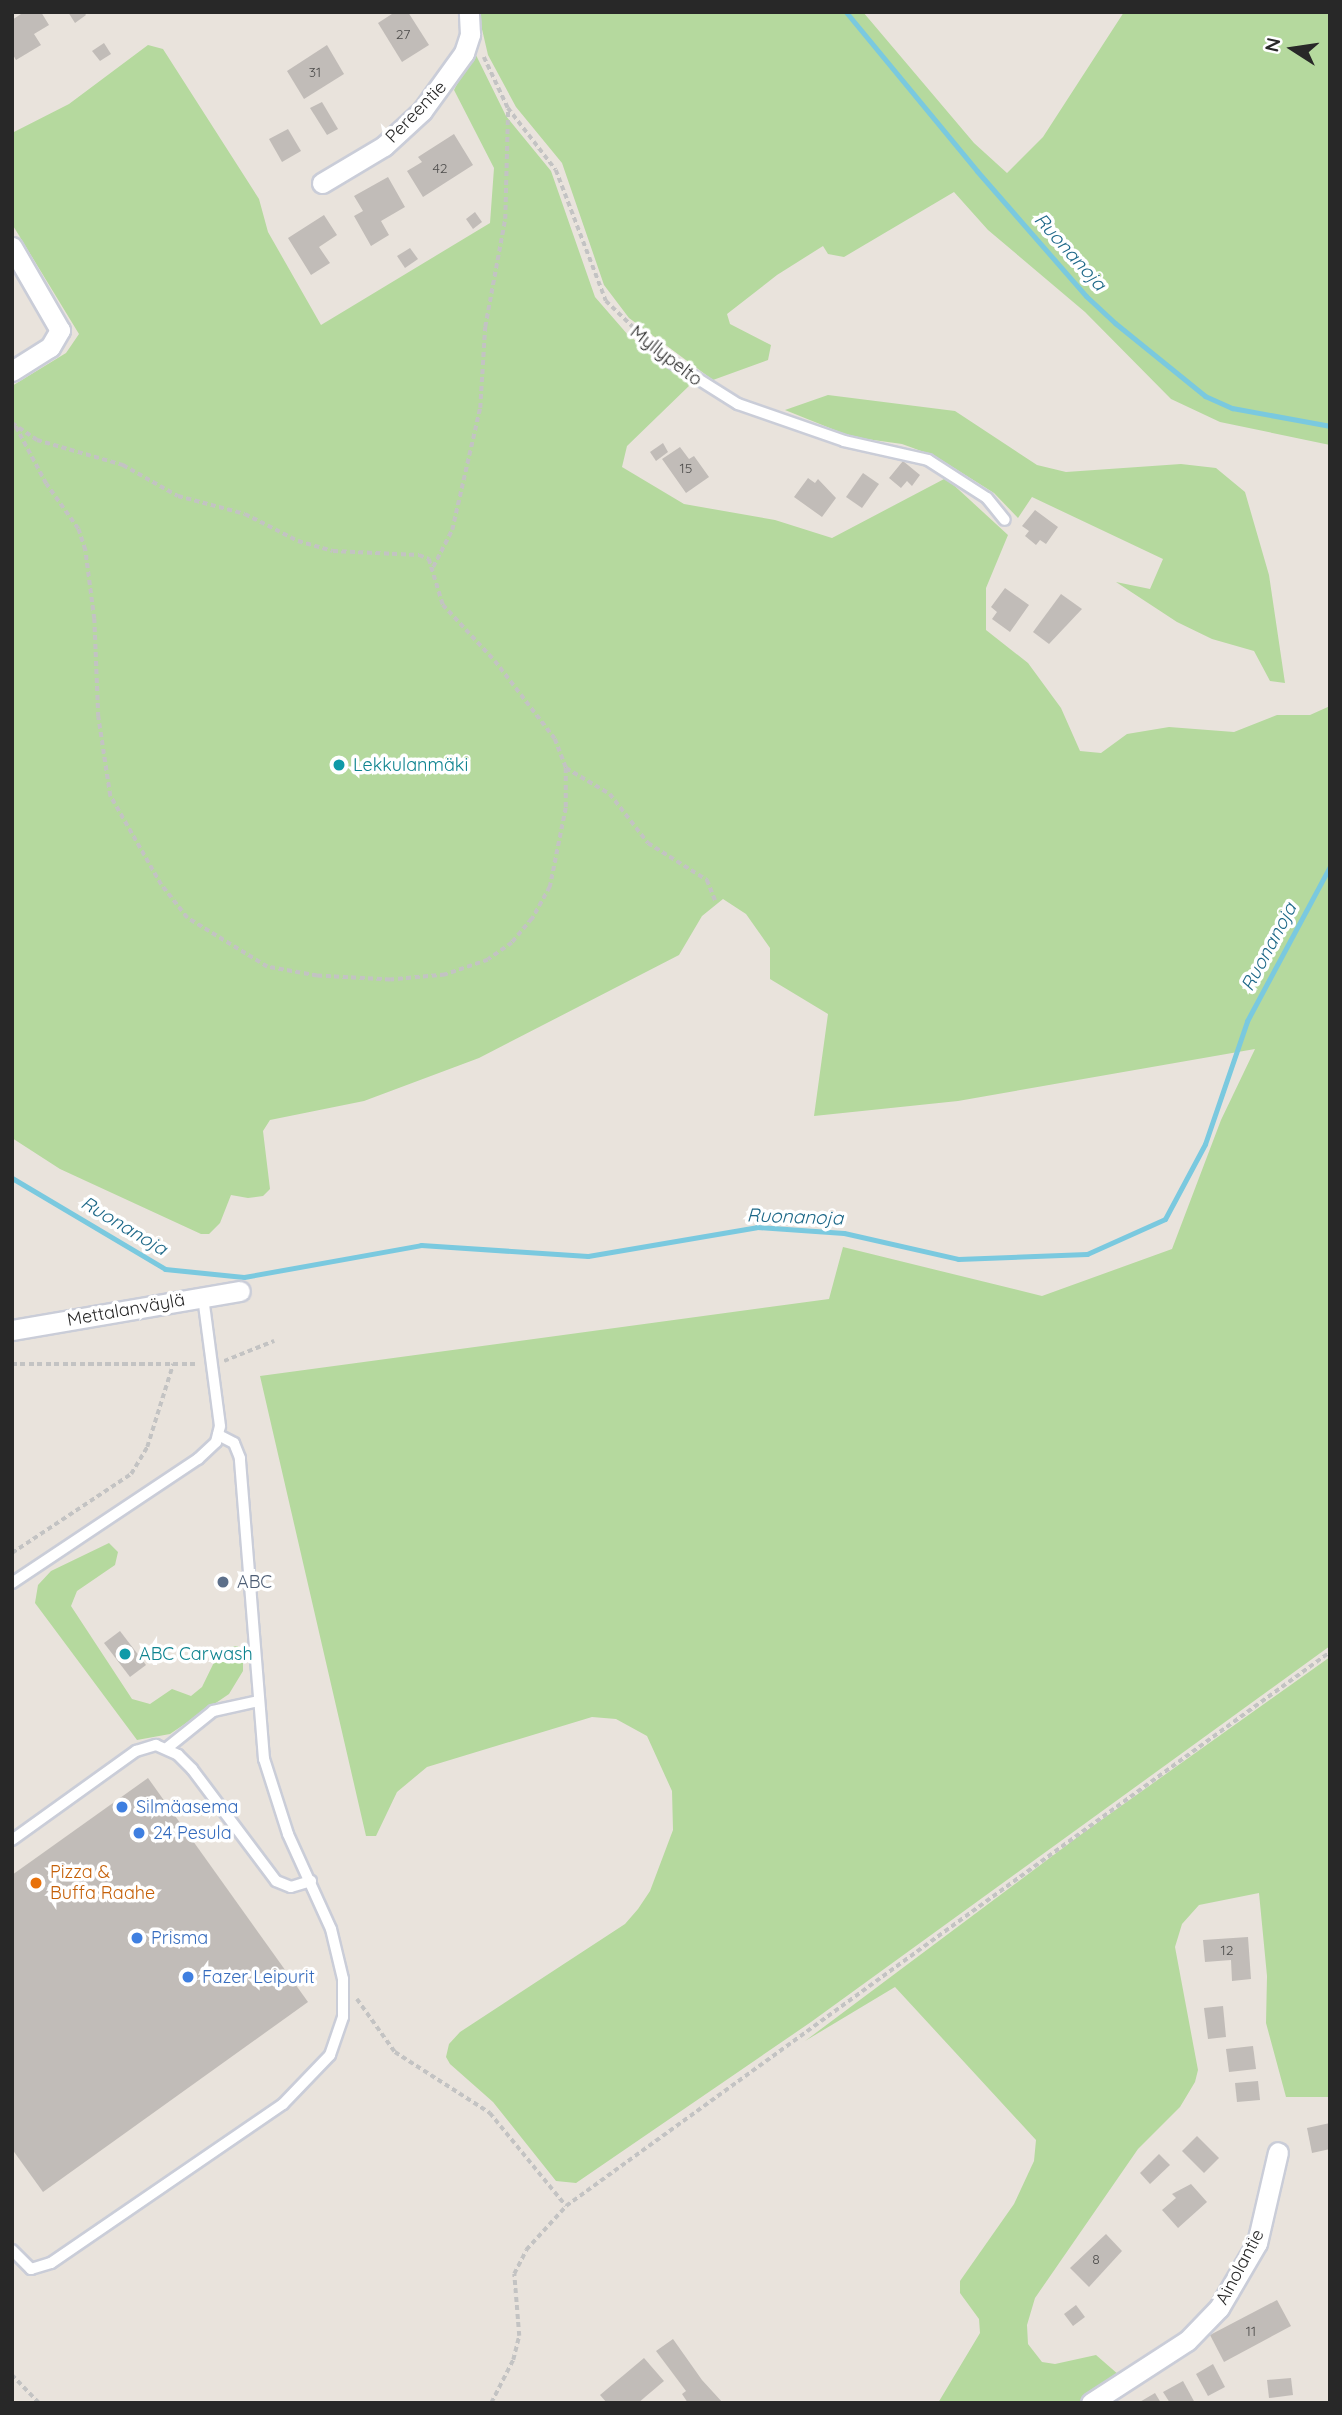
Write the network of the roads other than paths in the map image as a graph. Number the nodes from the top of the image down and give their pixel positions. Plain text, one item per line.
1 (470, 12) edge
2 (322, 183) dead end
3 (12, 247) edge
4 (668, 360) road end
5 (12, 371) edge
6 (1006, 520) dead end
7 (240, 1290) dead end
8 (203, 1297) junction
9 (12, 1330) edge
10 (218, 1435) junction
11 (12, 1583) edge
12 (258, 1702) junction
13 (167, 1748) junction
14 (12, 1840) edge
15 (311, 1881) junction
16 (1278, 2152) dead end
17 (12, 2250) edge
18 (1091, 2403) edge

1 - 2 street, Pereentie
3 - 5 street
4 - 6 lane, Myllypelto
7 - 8 street, Mettalanväylä
8 - 9 street, Mettalanväylä
8 - 10 lane
10 - 11 lane
10 - 12 lane
12 - 13 lane
12 - 15 lane
13 - 14 lane
13 - 15 lane
15 - 17 lane
16 - 18 street, Ainolantie

